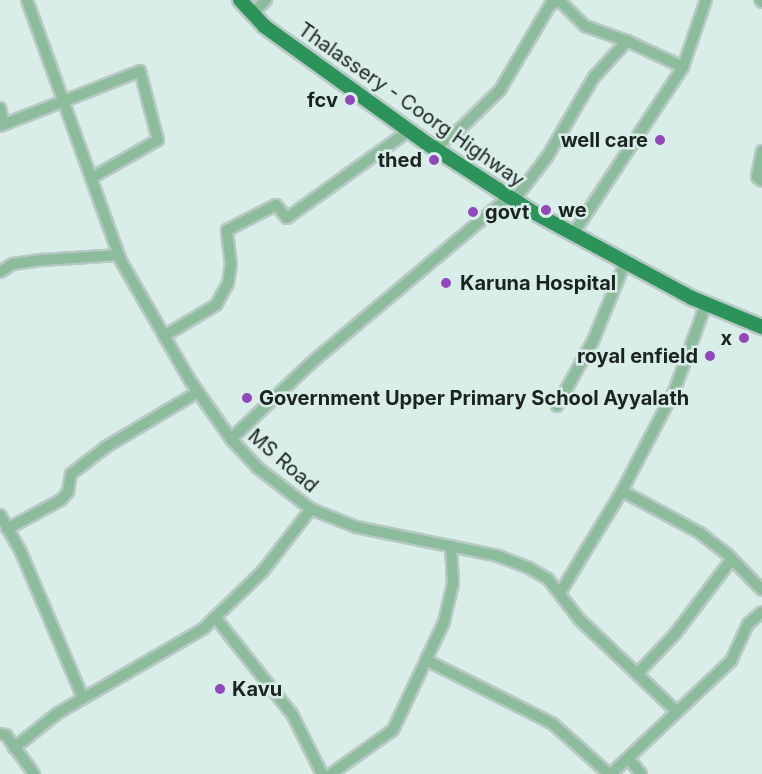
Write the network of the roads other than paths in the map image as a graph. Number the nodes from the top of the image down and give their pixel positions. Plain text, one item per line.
1 (27, 0) edge
2 (240, 0) edge
3 (266, 0) edge
4 (560, 0) edge
5 (706, 0) edge
6 (252, 14) junction
7 (627, 41) junction
8 (683, 67) junction
9 (63, 99) junction
10 (0, 108) edge
11 (2, 125) edge
12 (410, 130) junction
13 (434, 148) junction
14 (762, 151) edge
15 (92, 178) junction
16 (762, 181) edge
17 (512, 199) junction
18 (573, 234) junction
19 (119, 255) junction
20 (625, 263) junction
21 (0, 272) edge
22 (706, 304) junction
23 (762, 327) edge
24 (164, 336) junction
25 (198, 392) junction
26 (557, 406) dead end
27 (231, 439) junction
28 (622, 491) junction
29 (311, 509) junction
30 (0, 515) edge
31 (7, 529) junction
32 (451, 546) junction
33 (732, 559) junction
34 (762, 590) edge
35 (560, 593) junction
36 (762, 612) edge
37 (215, 616) junction
38 (426, 660) junction
39 (638, 673) junction
40 (83, 698) junction
41 (677, 712) junction
42 (0, 734) edge
43 (14, 748) junction
44 (629, 759) junction
45 (34, 774) edge
46 (322, 774) edge
47 (331, 774) edge
48 (610, 774) edge
49 (641, 774) edge

1 - 9 street
2 - 6 main road, Thalassery - Coorg Highway
3 - 6 street
4 - 7 street
4 - 13 street
5 - 8 street
6 - 12 main road, Thalassery - Coorg Highway
7 - 8 street
7 - 17 street, MS Road
8 - 18 street
9 - 11 street
9 - 15 street
9 - 15 street
10 - 11 street
12 - 13 main road, Thalassery - Coorg Highway
12 - 24 street
13 - 17 main road, Thalassery - Coorg Highway
14 - 16 street
15 - 19 street
17 - 18 main road, Thalassery - Coorg Highway
17 - 27 street, MS Road
18 - 20 main road, Thalassery - Coorg Highway
19 - 21 street
19 - 24 street
20 - 22 main road, Thalassery - Coorg Highway
20 - 26 street
22 - 23 main road, Thalassery - Coorg Highway
22 - 28 street
24 - 25 street
25 - 27 street
25 - 31 street
27 - 29 street, MS Road
28 - 33 street
28 - 35 street
29 - 32 street
29 - 37 street, MS Road
30 - 31 street
31 - 40 street
32 - 35 street
32 - 38 street
33 - 34 street
33 - 39 street
35 - 39 street
36 - 41 street
37 - 40 street, MS Road
37 - 46 street
38 - 47 street
38 - 48 street
39 - 41 street
40 - 43 street, MS Road
41 - 44 street
42 - 43 street
43 - 45 street
44 - 48 street
44 - 49 street

